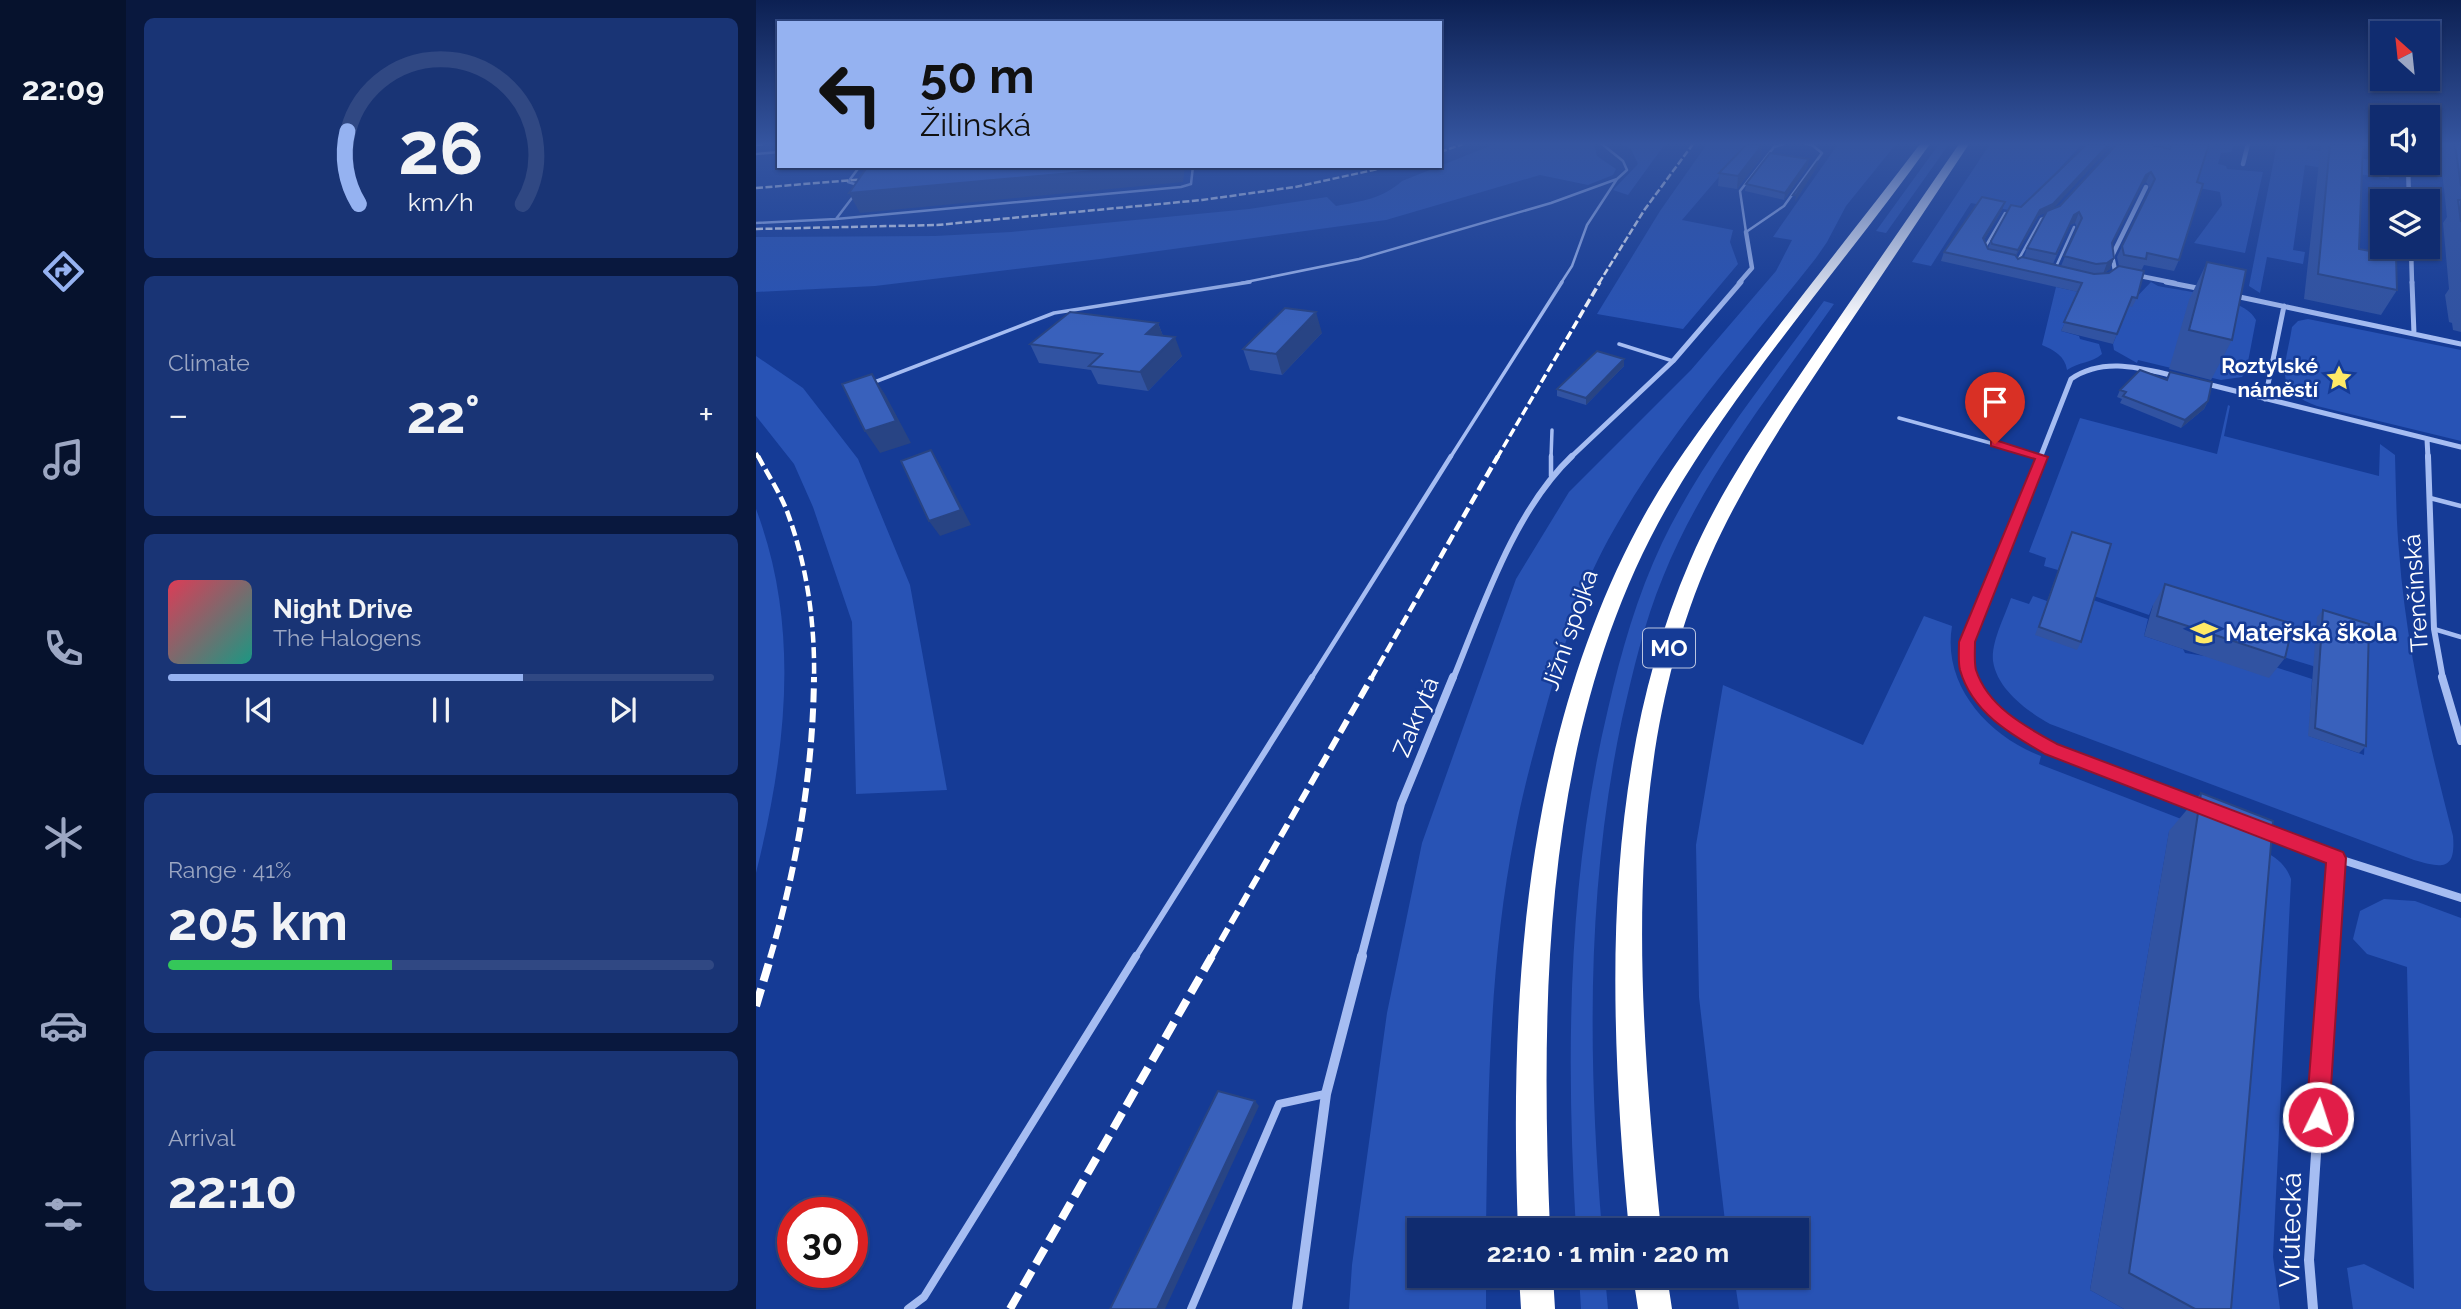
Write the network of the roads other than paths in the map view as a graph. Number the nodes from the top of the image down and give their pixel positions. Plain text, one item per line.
1 (846, 205) edge
2 (986, 205) edge
3 (1542, 205) edge
4 (1600, 205) edge
5 (1742, 205) edge
6 (1785, 205) edge
7 (1879, 205) edge
8 (1923, 205) edge
9 (2137, 205) edge
10 (2006, 213) edge
11 (2053, 214) edge
12 (836, 219) junction
13 (756, 223) edge
14 (2074, 227) edge
15 (1745, 232) junction
16 (1987, 254) edge
17 (2411, 259) edge
18 (2005, 261) edge
19 (2016, 264) junction
20 (2029, 266) edge
21 (2066, 274) edge
22 (2204, 289) edge
23 (2229, 295) edge
24 (2284, 306) junction
25 (2414, 334) junction
26 (1619, 344) dead end
27 (2461, 344) edge
28 (1673, 361) junction
29 (2184, 379) edge
30 (2197, 382) edge
31 (864, 386) edge
32 (2265, 398) junction
33 (1899, 418) dead end
34 (1552, 430) dead end
35 (2427, 439) junction
36 (2461, 447) edge
37 (2042, 457) junction
38 (1551, 476) junction
39 (2430, 498) junction
40 (2461, 506) edge
41 (2434, 629) junction
42 (2461, 637) edge
43 (2461, 741) edge
44 (2207, 808) edge
45 (2258, 828) edge
46 (2336, 858) junction
47 (2461, 898) edge
48 (1326, 1094) junction
49 (1534, 1218) edge
50 (1643, 1218) edge
51 (1537, 1288) edge
52 (1652, 1288) edge
53 (908, 1309) edge
54 (1191, 1309) edge
55 (1297, 1309) edge
56 (1538, 1309) edge
57 (1655, 1309) edge
58 (2313, 1309) edge

1 - 12 lane
2 - 12 lane
3 - 31 lane
4 - 53 lane
5 - 15 lane
6 - 15 lane
7 - 49 highway, Jižní spojka
8 - 50 highway, MO
9 - 22 street
10 - 16 lane
11 - 19 lane
12 - 13 lane
14 - 21 lane
15 - 28 street, Zakrytá
17 - 25 street
18 - 19 lane
19 - 20 lane
23 - 24 street
24 - 25 street
24 - 32 street
25 - 27 street
26 - 28 lane
28 - 38 street, Zakrytá
29 - 37 street
30 - 32 street
32 - 35 street
33 - 37 lane
34 - 38 lane
35 - 36 street
35 - 39 street, Trenčínská
37 - 44 street
38 - 48 street, Zakrytá
39 - 40 lane
39 - 41 street, Trenčínská
41 - 42 lane
41 - 43 street, Trenčínská
45 - 46 street
46 - 47 street
46 - 58 street, Vrútecká
48 - 54 lane
48 - 55 street, Zakrytá
51 - 56 highway
52 - 57 highway

